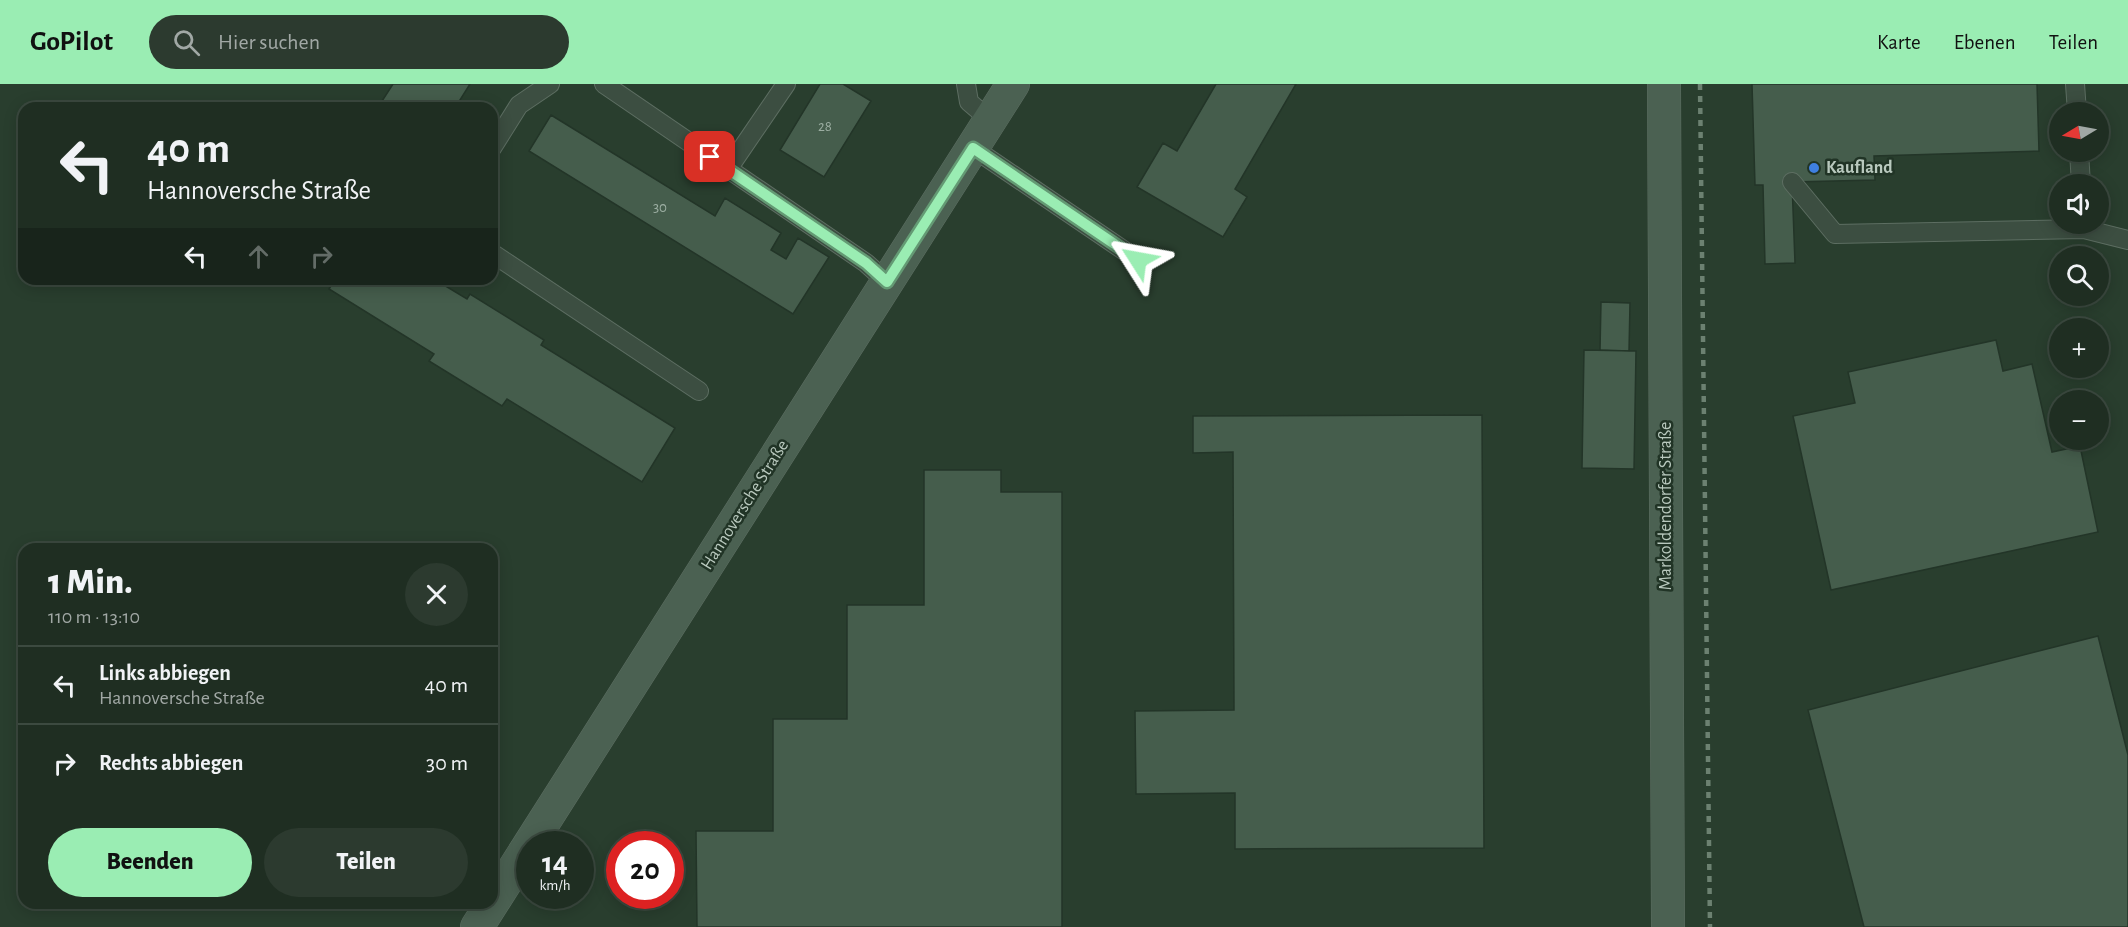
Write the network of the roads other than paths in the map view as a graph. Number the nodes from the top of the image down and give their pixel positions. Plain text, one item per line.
1 (550, 84) edge
2 (604, 84) edge
3 (786, 84) edge
4 (966, 84) edge
5 (1013, 84) edge
6 (1664, 84) edge
7 (2075, 84) edge
8 (2076, 102) edge
9 (990, 120) junction
10 (498, 138) edge
11 (973, 148) junction
12 (728, 169) junction
13 (1792, 182) dead end
14 (2049, 227) edge
15 (2109, 234) edge
16 (2128, 240) edge
17 (498, 257) edge
18 (1138, 260) dead end
19 (887, 282) junction
20 (699, 391) dead end
21 (498, 894) edge
22 (488, 909) edge
23 (477, 927) edge
24 (1668, 927) edge

1 - 10 lane
2 - 12 lane
3 - 12 lane
4 - 9 lane
5 - 9 main road, Hannoversche Straße
6 - 24 main road, Markoldendorfer Straße
7 - 8 lane
9 - 11 main road, Hannoversche Straße
11 - 18 lane
11 - 19 main road, Hannoversche Straße
12 - 19 lane
13 - 14 lane
15 - 16 lane
17 - 20 lane
19 - 21 main road, Hannoversche Straße
22 - 23 main road, Hannoversche Straße

